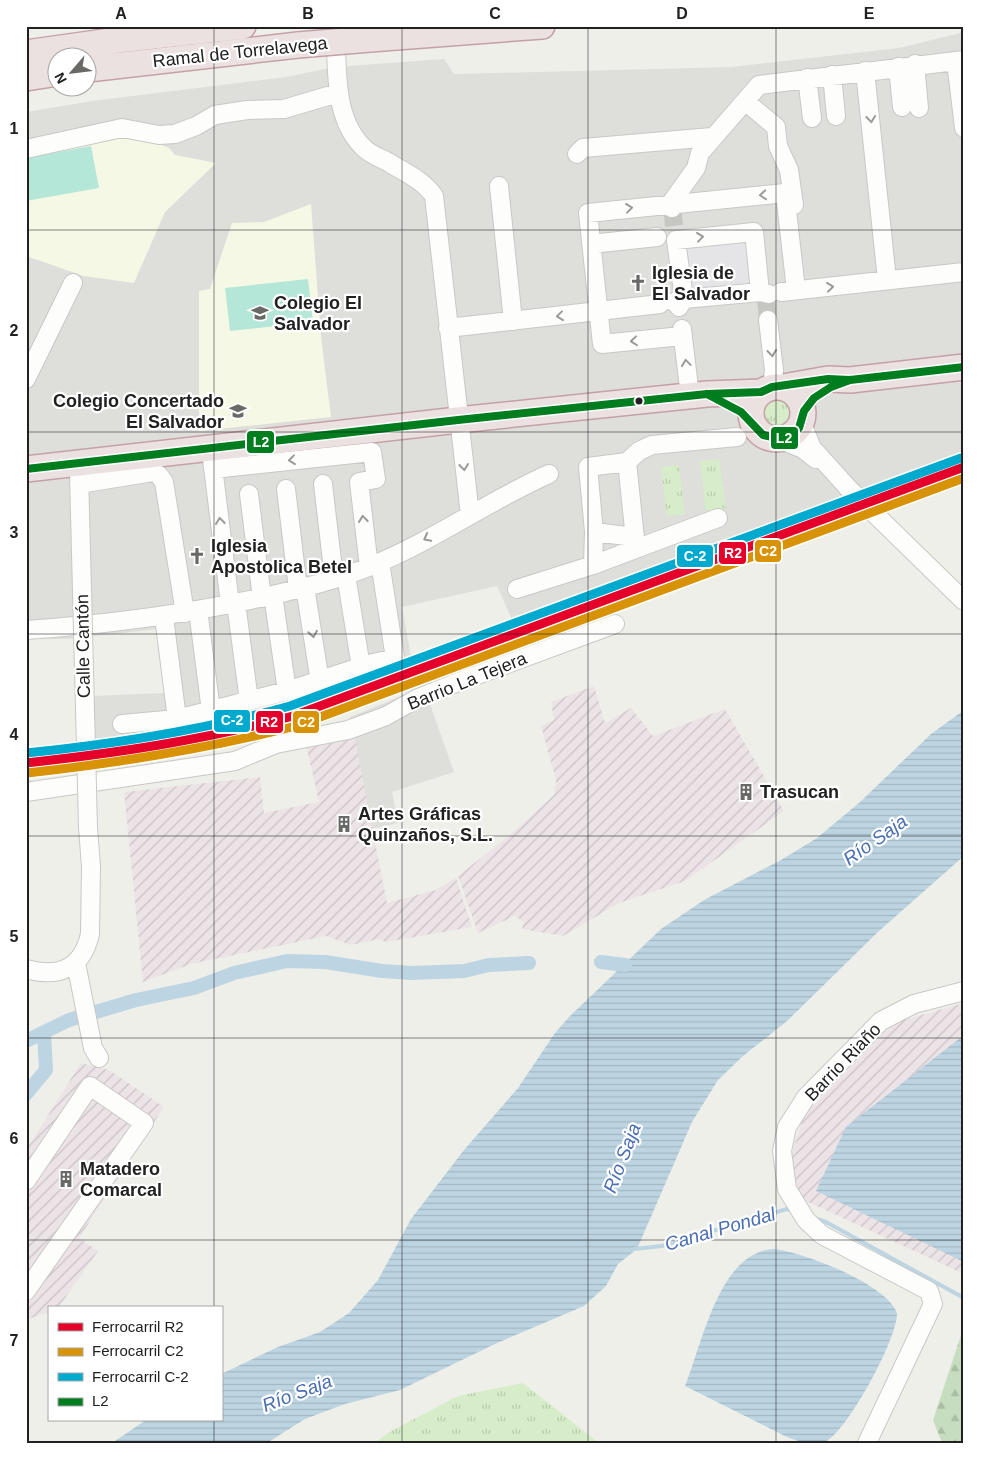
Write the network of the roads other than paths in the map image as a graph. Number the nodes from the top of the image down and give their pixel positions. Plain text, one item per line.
1 (243, 26) edge
2 (335, 26) edge
3 (542, 26) edge
4 (26, 53) edge
5 (960, 61) edge
6 (915, 64) junction
7 (898, 67) junction
8 (98, 68) edge
9 (865, 71) junction
10 (48, 75) edge
11 (832, 75) junction
12 (26, 78) edge
13 (807, 78) junction
14 (338, 93) junction
15 (745, 101) junction
16 (836, 116) dead end
17 (812, 118) dead end
18 (964, 128) edge
19 (712, 137) junction
20 (26, 149) edge
21 (578, 154) dead end
22 (498, 186) dead end
23 (672, 206) junction
24 (671, 236) junction
25 (591, 244) junction
26 (964, 272) edge
27 (888, 280) junction
28 (73, 283) dead end
29 (777, 293) junction
30 (674, 303) junction
31 (598, 311) junction
32 (768, 320) tunnel mouth
33 (513, 322) junction
34 (448, 328) junction
35 (964, 367) edge
36 (26, 379) edge
37 (850, 380) junction
38 (772, 389) junction
39 (699, 395) junction
40 (803, 417) junction
41 (458, 420) junction
42 (744, 429) junction
43 (778, 439) junction
44 (212, 459) junction
45 (627, 462) junction
46 (827, 466) junction
47 (26, 470) edge
48 (79, 474) junction
49 (549, 474) dead end
50 (323, 484) dead end
51 (286, 489) dead end
52 (249, 494) dead end
53 (470, 515) junction
54 (718, 518) dead end
55 (594, 532) junction
56 (636, 543) junction
57 (374, 565) junction
58 (593, 565) junction
59 (340, 577) junction
60 (302, 588) junction
61 (517, 589) dead end
62 (268, 596) junction
63 (964, 601) edge
64 (233, 604) junction
65 (191, 612) junction
66 (164, 616) junction
67 (615, 624) dead end
68 (26, 630) edge
69 (361, 667) junction
70 (320, 682) junction
71 (287, 691) junction
72 (249, 701) junction
73 (212, 711) junction
74 (177, 719) junction
75 (122, 724) dead end
76 (26, 792) edge
77 (76, 963) junction
78 (30, 975) edge
79 (964, 991) edge
80 (96, 1053) dead end
81 (26, 1181) edge
82 (28, 1299) edge
83 (867, 1443) edge

1 - 4 highway, Ramal de Torrelavega
2 - 14 street
3 - 8 highway, Ramal de Torrelavega, bridge
5 - 6 street
5 - 18 street
6 - 7 street
6 - 7 street
7 - 9 street
9 - 11 street
9 -> 27 street
10 - 12 highway
11 - 13 street
11 - 16 street
13 - 15 street
13 - 17 street
14 - 20 street
14 - 34 street
15 - 19 street
15 - 29 street
19 - 21 street
19 - 23 street
22 - 33 street
25 -> 23 street
29 -> 23 street
24 - 25 street
24 -> 29 street
24 - 30 street
25 - 31 street
26 - 27 street
29 -> 27 street
28 - 36 street
29 - 30 street
30 - 31 street
31 -> 33 street
39 -> 31 street
32 -> 38 street
33 - 34 street
34 - 41 street
35 - 37 highway
37 - 38 highway
37 - 40 highway
38 - 39 highway
38 - 40 highway
38 - 42 highway
39 - 41 highway
39 - 42 highway
40 - 43 highway
40 - 46 street
41 - 44 highway
41 -> 53 street
42 - 43 highway
42 - 45 street
43 - 46 street
44 - 48 highway
57 -> 44 street
64 -> 44 street
45 - 55 street
45 - 56 street
46 - 63 street, bridge
47 - 48 highway
48 - 65 street
48 - 77 street, Calle Cantón, bridge
49 - 53 street
50 - 59 street
51 - 60 street
52 - 62 street
53 -> 57 street
54 - 56 street
55 - 56 street
55 - 58 street
56 - 58 street
57 - 59 street
57 - 69 street
58 - 61 street
59 - 60 street
59 - 69 street
60 - 62 street
60 -> 70 street
62 - 64 street
62 - 71 street
64 - 65 street
64 - 72 street
65 - 66 street
65 - 73 street
66 - 68 street
66 - 74 street
67 - 76 street, Barrio La Tejera
69 - 70 street
70 - 71 street
71 - 72 street
72 - 73 street
73 - 74 street
74 - 75 street
77 - 78 street
77 - 80 street
79 - 83 street, Barrio Riaño
81 - 82 street

